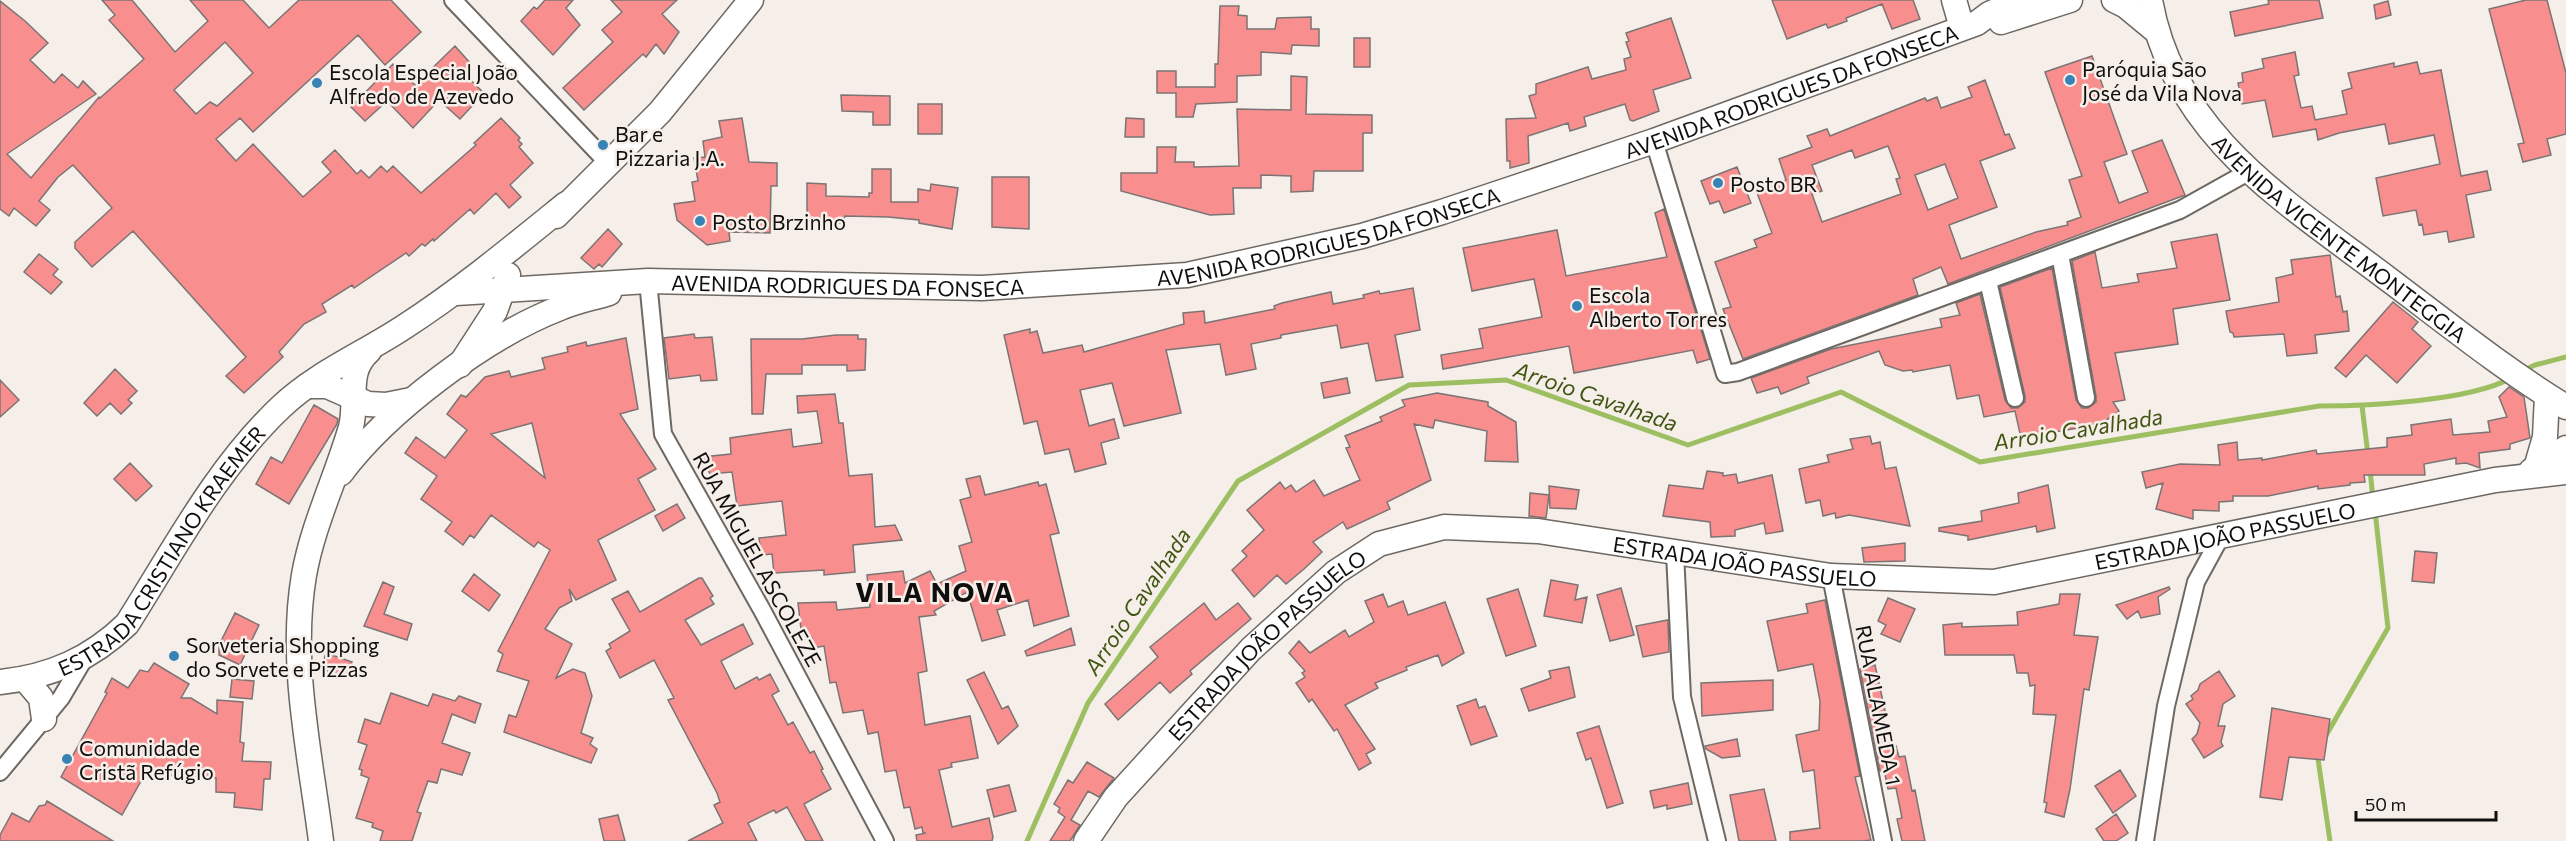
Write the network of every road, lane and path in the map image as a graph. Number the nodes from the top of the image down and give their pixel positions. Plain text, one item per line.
1 (453, 0) edge
2 (751, 0) edge
3 (1954, 0) edge
4 (2021, 0) edge
5 (2070, 0) edge
6 (2114, 0) edge
7 (2133, 0) edge
8 (2150, 0) edge
9 (1970, 26) junction
10 (2155, 30) junction
11 (1654, 141) junction
12 (609, 164) junction
13 (2248, 172) junction
14 (566, 204) junction
15 (2060, 254) junction
16 (648, 281) junction
17 (1988, 281) junction
18 (502, 289) junction
19 (456, 293) junction
20 (374, 346) junction
21 (460, 365) junction
22 (306, 386) junction
23 (2015, 398) dead end
24 (2086, 398) dead end
25 (355, 399) junction
26 (411, 400) junction
27 (2557, 402) edge
28 (2566, 448) edge
29 (2530, 472) junction
30 (2566, 472) edge
31 (331, 487) junction
32 (2220, 538) junction
33 (1675, 553) junction
34 (1831, 576) junction
35 (84, 659) junction
36 (57, 670) junction
37 (25, 680) junction
38 (0, 682) edge
39 (44, 719) junction
40 (0, 772) edge
41 (321, 841) edge
42 (885, 841) edge
43 (1086, 841) edge
44 (1717, 841) edge
45 (1883, 841) edge
46 (2145, 841) edge

1 - 12 street
2 - 12 main road
3 - 9 main road
4 - 9 main road
5 - 9 main road
6 - 10 main road
7 - 10 main road, AVENIDA VICENTE MONTEGGIA
8 - 10 main road, AVENIDA VICENTE MONTEGGIA
9 - 11 main road, AVENIDA RODRIGUES DA FONSECA
10 - 13 main road, AVENIDA VICENTE MONTEGGIA
11 - 16 main road, AVENIDA RODRIGUES DA FONSECA
11 - 17 street
12 - 14 main road
13 - 15 street
13 - 27 main road, AVENIDA VICENTE MONTEGGIA
14 - 18 main road
14 - 19 main road, ESTRADA CRISTIANO KRAEMER
15 - 17 street
15 - 24 street
16 - 18 main road, AVENIDA RODRIGUES DA FONSECA
16 - 21 main road, AVENIDA RODRIGUES DA FONSECA
16 - 42 street, RUA MIGUEL ASCOLEZE
17 - 23 street
18 - 19 main road, AVENIDA RODRIGUES DA FONSECA
18 - 21 main road
19 - 20 main road, ESTRADA CRISTIANO KRAEMER
20 - 22 main road, ESTRADA CRISTIANO KRAEMER
20 - 25 main road
21 - 26 main road, AVENIDA RODRIGUES DA FONSECA
22 - 25 main road
22 - 35 main road, ESTRADA CRISTIANO KRAEMER
25 - 26 main road
25 - 31 main road
26 - 31 main road, AVENIDA RODRIGUES DA FONSECA
27 - 29 main road
28 - 29 main road, ESTRADA JOÃO PASSUELO
29 - 30 main road, ESTRADA JOÃO PASSUELO
29 - 32 main road, ESTRADA JOÃO PASSUELO
31 - 41 main road
32 - 34 main road, ESTRADA JOÃO PASSUELO
32 - 46 street
33 - 34 main road, ESTRADA JOÃO PASSUELO
33 - 43 main road, ESTRADA JOÃO PASSUELO
33 - 44 street
34 - 45 street, RUA ALAMEDA 1
35 - 36 main road, ESTRADA CRISTIANO KRAEMER
35 - 39 street
36 - 37 main road, ESTRADA CRISTIANO KRAEMER
36 - 39 street
37 - 38 main road, ESTRADA CRISTIANO KRAEMER
37 - 39 main road
39 - 40 street

